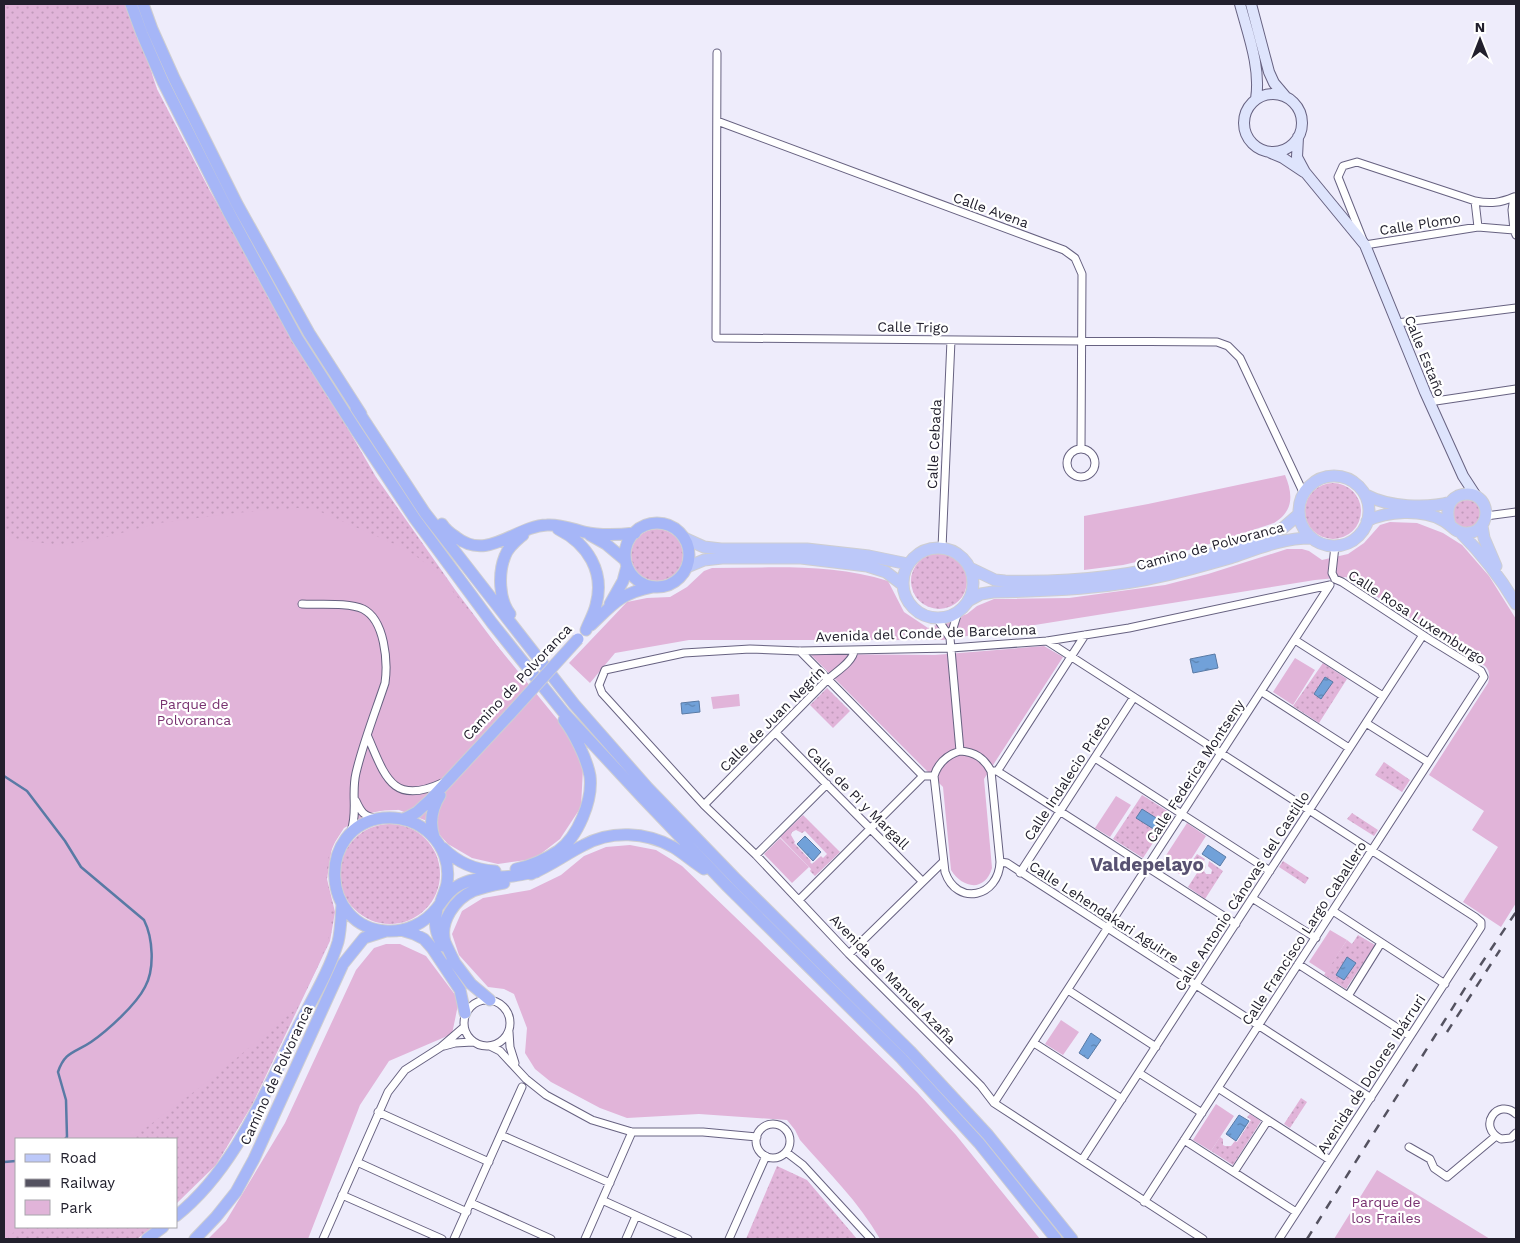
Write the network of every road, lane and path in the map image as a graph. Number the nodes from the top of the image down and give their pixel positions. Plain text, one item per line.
1 (131, 4) edge
2 (144, 4) edge
3 (1240, 4) edge
4 (1251, 4) edge
5 (717, 53) dead end
6 (1286, 97) junction
7 (1256, 99) junction
8 (717, 121) junction
9 (1298, 137) junction
10 (1264, 150) junction
11 (1305, 172) junction
12 (1515, 197) edge
13 (1475, 201) junction
14 (1478, 227) junction
15 (1515, 232) edge
16 (1365, 245) junction
17 (1516, 308) edge
18 (1397, 323) junction
19 (951, 340) junction
20 (1082, 340) junction
21 (1516, 389) edge
22 (1430, 402) junction
23 (356, 408) junction
24 (1081, 448) junction
25 (1463, 476) junction
26 (1303, 492) junction
27 (1366, 495) junction
28 (1476, 496) junction
29 (1454, 499) junction
30 (1516, 512) edge
31 (1298, 515) junction
32 (1367, 521) junction
33 (1484, 521) junction
34 (548, 525) junction
35 (1455, 528) junction
36 (529, 529) junction
37 (586, 533) junction
38 (635, 533) junction
39 (684, 538) junction
40 (1311, 538) junction
41 (1335, 546) junction
42 (942, 548) junction
43 (626, 563) junction
44 (908, 564) junction
45 (687, 567) junction
46 (970, 568) junction
47 (1335, 579) junction
48 (903, 584) junction
49 (1504, 584) junction
50 (1330, 585) junction
51 (654, 587) junction
52 (968, 601) junction
53 (302, 604) dead end
54 (1516, 604) edge
55 (605, 612) junction
56 (958, 612) junction
57 (937, 618) junction
58 (492, 623) junction
59 (582, 634) junction
60 (1085, 635) junction
61 (1423, 635) junction
62 (950, 638) junction
63 (1295, 640) junction
64 (1047, 641) junction
65 (951, 648) junction
66 (800, 650) junction
67 (854, 650) junction
68 (1071, 656) junction
69 (1484, 677) joint
70 (828, 680) junction
71 (1262, 692) junction
72 (602, 694) joint
73 (1383, 696) junction
74 (1134, 697) junction
75 (574, 704) junction
76 (1366, 722) junction
77 (776, 733) junction
78 (368, 736) junction
79 (1349, 748) junction
80 (960, 751) junction
81 (1222, 754) junction
82 (1095, 758) junction
83 (1428, 762) junction
84 (994, 771) junction
85 (923, 776) junction
86 (934, 776) junction
87 (450, 778) junction
88 (827, 784) junction
89 (353, 791) junction
90 (704, 805) junction
91 (1309, 810) junction
92 (1060, 811) junction
93 (1182, 815) junction
94 (380, 818) junction
95 (404, 819) junction
96 (871, 829) junction
97 (350, 834) junction
98 (438, 842) junction
99 (1372, 850) junction
100 (756, 855) junction
101 (942, 862) junction
102 (1000, 862) junction
103 (1148, 867) junction
104 (1270, 871) junction
105 (536, 872) junction
106 (1020, 873) junction
107 (922, 881) junction
108 (728, 887) junction
109 (1252, 898) junction
110 (799, 900) junction
111 (342, 904) junction
112 (439, 904) junction
113 (1332, 911) junction
114 (1236, 924) junction
115 (1108, 929) junction
116 (401, 930) junction
117 (386, 931) junction
118 (1316, 938) junction
119 (1381, 943) junction
120 (849, 954) junction
121 (455, 964) junction
122 (1298, 964) junction
123 (1444, 984) junction
124 (1196, 985) junction
125 (1068, 990) junction
126 (1348, 996) junction
127 (490, 1000) junction
128 (465, 1013) junction
129 (1258, 1026) junction
130 (464, 1028) junction
131 (509, 1031) junction
132 (1410, 1036) junction
133 (473, 1042) junction
134 (1034, 1043) junction
135 (490, 1046) junction
136 (441, 1047) junction
137 (1156, 1047) junction
138 (1139, 1073) junction
139 (522, 1074) junction
140 (522, 1087) dead end
141 (1218, 1088) junction
142 (1371, 1098) junction
143 (1122, 1099) junction
144 (994, 1103) junction
145 (378, 1112) junction
146 (1202, 1113) junction
147 (1516, 1114) edge
148 (1268, 1120) junction
149 (632, 1132) junction
150 (1516, 1134) edge
151 (501, 1135) junction
152 (1496, 1136) junction
153 (757, 1137) junction
154 (1184, 1140) junction
155 (1410, 1147) dead end
156 (786, 1152) junction
157 (766, 1156) junction
158 (1082, 1160) junction
159 (1330, 1160) junction
160 (357, 1162) junction
161 (489, 1162) junction
162 (1234, 1172) junction
163 (610, 1183) junction
164 (342, 1195) junction
165 (602, 1200) junction
166 (471, 1202) junction
167 (1144, 1202) junction
168 (466, 1212) junction
169 (1296, 1212) junction
170 (178, 1214) edge
171 (636, 1216) junction
172 (162, 1228) edge
173 (326, 1238) edge
174 (147, 1239) edge
175 (195, 1239) edge
176 (442, 1239) edge
177 (454, 1239) edge
178 (551, 1239) edge
179 (585, 1239) edge
180 (626, 1239) edge
181 (688, 1239) edge
182 (729, 1239) edge
183 (871, 1239) edge
184 (1056, 1239) edge
185 (1072, 1239) edge
186 (1203, 1239) edge
187 (1279, 1239) edge

1 - 58 highway
2 - 23 highway
3 - 7 main road
4 - 6 main road
5 - 8 street, Calle Trigo
6 - 7 main road
6 - 9 main road
7 - 10 main road
8 - 19 street, Calle Trigo
8 - 20 street, Calle Avena
9 - 10 main road
9 - 11 main road, Calle Estaño
10 - 11 main road, Calle Estaño
11 - 16 main road, Calle Estaño
12 - 13 street
12 - 15 street
13 - 14 street
13 - 16 street, Calle Estaño
14 - 15 street, Calle Plomo
14 - 16 street, Calle Plomo
16 - 18 main road, Calle Estaño
17 - 18 street
18 - 22 main road, Calle Estaño
19 - 20 street, Calle Trigo
19 - 42 street, Calle Cebada
20 - 24 street, Calle Avena
20 - 26 street, Calle Trigo
21 - 22 street
22 - 25 main road, Calle Estaño
23 - 36 highway
23 - 75 highway
24 - 24 street
25 - 28 main road, Calle Estaño
25 - 29 main road
26 - 27 main road
26 - 31 main road
27 - 29 main road
27 - 32 main road
28 - 29 main road
28 - 33 main road
29 - 35 main road
30 - 33 street
31 - 40 main road
31 - 46 main road, Camino de Polvoranca
32 - 35 main road
32 - 41 main road
33 - 35 main road
33 - 49 main road
34 - 36 highway
34 - 37 highway
34 - 59 highway
35 - 49 main road
36 - 75 highway
37 - 38 highway
37 - 43 highway
38 - 39 highway
38 - 43 highway
39 - 44 main road
39 - 45 highway
40 - 41 main road
40 - 52 main road, Camino de Polvoranca
41 - 47 street
42 - 44 main road
42 - 46 main road
43 - 51 highway
43 - 55 highway, Camino de Polvoranca
44 - 48 main road
45 - 48 main road
45 - 51 highway
46 - 52 main road
47 - 50 street, Calle Federica Montseny
47 - 61 street, Calle Rosa Luxemburgo
48 - 57 main road
49 - 54 main road
50 - 60 street, Avenida del Conde de Barcelona
50 - 63 street, Calle Federica Montseny
51 - 55 highway, Camino de Polvoranca
52 - 56 main road
53 - 78 street
55 - 59 highway, Camino de Polvoranca
56 - 57 main road
56 - 62 street
57 - 62 street
58 - 98 highway
58 - 108 highway
59 - 87 highway, Camino de Polvoranca, bridge
60 - 64 street, Avenida del Conde de Barcelona
60 - 68 street
61 - 69 street, Calle Rosa Luxemburgo
61 - 73 street, Calle Antonio Cánovas del Castillo
62 - 65 street
63 - 71 street, Calle Federica Montseny
63 - 73 street
64 - 65 street, Avenida del Conde de Barcelona
64 - 68 street
65 - 67 street, Avenida del Conde de Barcelona
65 - 80 street
66 - 67 street, Avenida del Conde de Barcelona
66 - 70 street
66 - 72 street, Avenida del Conde de Barcelona
67 - 70 street, Calle de Juan Negrín
68 - 74 street
68 - 84 street
69 - 83 street, Calle Francisco Largo Caballero
70 - 77 street, Calle de Juan Negrín
70 - 85 street
71 - 79 street
71 - 81 street, Calle Federica Montseny
72 - 90 street, Avenida de Manuel Azaña
73 - 76 street, Calle Antonio Cánovas del Castillo
74 - 81 street
74 - 82 street, Calle Indalecio Prieto
75 - 185 highway
76 - 79 street, Calle Antonio Cánovas del Castillo
76 - 83 street
77 - 88 street, Calle de Pi y Margall
77 - 90 street, Calle de Juan Negrín
78 - 87 street
78 - 89 street
79 - 91 street, Calle Antonio Cánovas del Castillo
80 - 84 street
80 - 86 street
81 - 91 street
81 - 93 street, Calle Federica Montseny
82 - 92 street, Calle Indalecio Prieto
82 - 93 street
83 - 99 street, Calle Francisco Largo Caballero
84 - 92 street
84 - 102 street
85 - 86 street
85 - 96 street
86 - 101 street
87 - 95 highway, Camino de Polvoranca
87 - 98 highway, Camino de Polvoranca
88 - 96 street, Calle de Pi y Margall
88 - 100 street
89 - 94 street
89 - 97 street
90 - 100 street, Avenida de Manuel Azaña
91 - 99 street
91 - 104 street, Calle Antonio Cánovas del Castillo
92 - 103 street
92 - 106 street, Calle Indalecio Prieto
93 - 103 street, Calle Federica Montseny
93 - 104 street
94 - 95 highway
94 - 97 highway
95 - 98 highway
96 - 107 street, Calle de Pi y Margall
96 - 110 street
97 - 111 highway
98 - 112 highway
99 - 113 street, Calle Francisco Largo Caballero
99 - 123 street, Avenida de Dolores Ibárruri
100 - 110 street, Avenida de Manuel Azaña
101 - 102 street
101 - 107 street
102 - 106 street, Calle Lehendakari Aguirre
103 - 114 street
103 - 115 street, Calle Federica Montseny
104 - 109 street, Calle Antonio Cánovas del Castillo
105 - 108 highway
105 - 112 highway
105 - 121 highway
106 - 115 street, Calle Lehendakari Aguirre
107 - 120 street
108 - 184 highway
109 - 114 street, Calle Antonio Cánovas del Castillo
109 - 118 street
110 - 120 street, Avenida de Manuel Azaña
111 - 117 highway
111 - 170 highway, Camino de Polvoranca
112 - 116 highway
112 - 121 highway
113 - 118 street, Calle Francisco Largo Caballero
113 - 119 street
114 - 124 street, Calle Antonio Cánovas del Castillo
115 - 124 street, Calle Lehendakari Aguirre
115 - 125 street, Calle Federica Montseny
116 - 117 highway
116 - 128 highway
117 - 175 highway, Camino de Polvoranca
118 - 122 street, Calle Francisco Largo Caballero
119 - 123 street
119 - 126 street
120 - 144 street, Avenida de Manuel Azaña
121 - 127 highway
122 - 126 street
122 - 129 street, Calle Francisco Largo Caballero
123 - 132 street, Avenida de Dolores Ibárruri
124 - 129 street, Calle Lehendakari Aguirre
124 - 137 street, Calle Antonio Cánovas del Castillo
125 - 134 street, Calle Federica Montseny
125 - 137 street
126 - 132 street
127 - 128 street
127 - 131 street
128 - 130 street
129 - 141 street, Calle Francisco Largo Caballero
129 - 142 street, Calle Lehendakari Aguirre
130 - 133 street
130 - 136 street
131 - 135 street
131 - 139 street
132 - 142 street, Avenida de Dolores Ibárruri
133 - 135 street
133 - 136 street
134 - 143 street
134 - 144 street, Calle Federica Montseny
135 - 139 street
136 - 145 street
137 - 138 street, Calle Antonio Cánovas del Castillo
138 - 143 street, Calle Antonio Cánovas del Castillo
138 - 146 street
139 - 149 street
140 - 151 street
141 - 146 street, Calle Francisco Largo Caballero
141 - 148 street
142 - 159 street, Avenida de Dolores Ibárruri
143 - 158 street, Calle Antonio Cánovas del Castillo
144 - 158 street, Avenida de Manuel Azaña
145 - 160 street
145 - 161 street
146 - 154 street, Calle Francisco Largo Caballero
147 - 152 street
148 - 159 street
148 - 162 street
149 - 153 street
149 - 163 street
150 - 152 street
151 - 161 street
151 - 163 street
152 - 155 street
153 - 156 street
153 - 157 street
154 - 162 street
154 - 167 street, Calle Francisco Largo Caballero
156 - 157 street
156 - 183 street
157 - 182 street
158 - 167 street, Avenida de Manuel Azaña
159 - 169 street, Avenida de Dolores Ibárruri
160 - 164 street
160 - 168 street
161 - 166 street
162 - 169 street
163 - 165 street
164 - 173 street
164 - 176 street
165 - 171 street
165 - 179 street
166 - 168 street
166 - 178 street
167 - 186 street, Avenida de Manuel Azaña
168 - 177 street
169 - 187 street, Avenida de Dolores Ibárruri
171 - 180 street
171 - 181 street
172 - 174 highway

